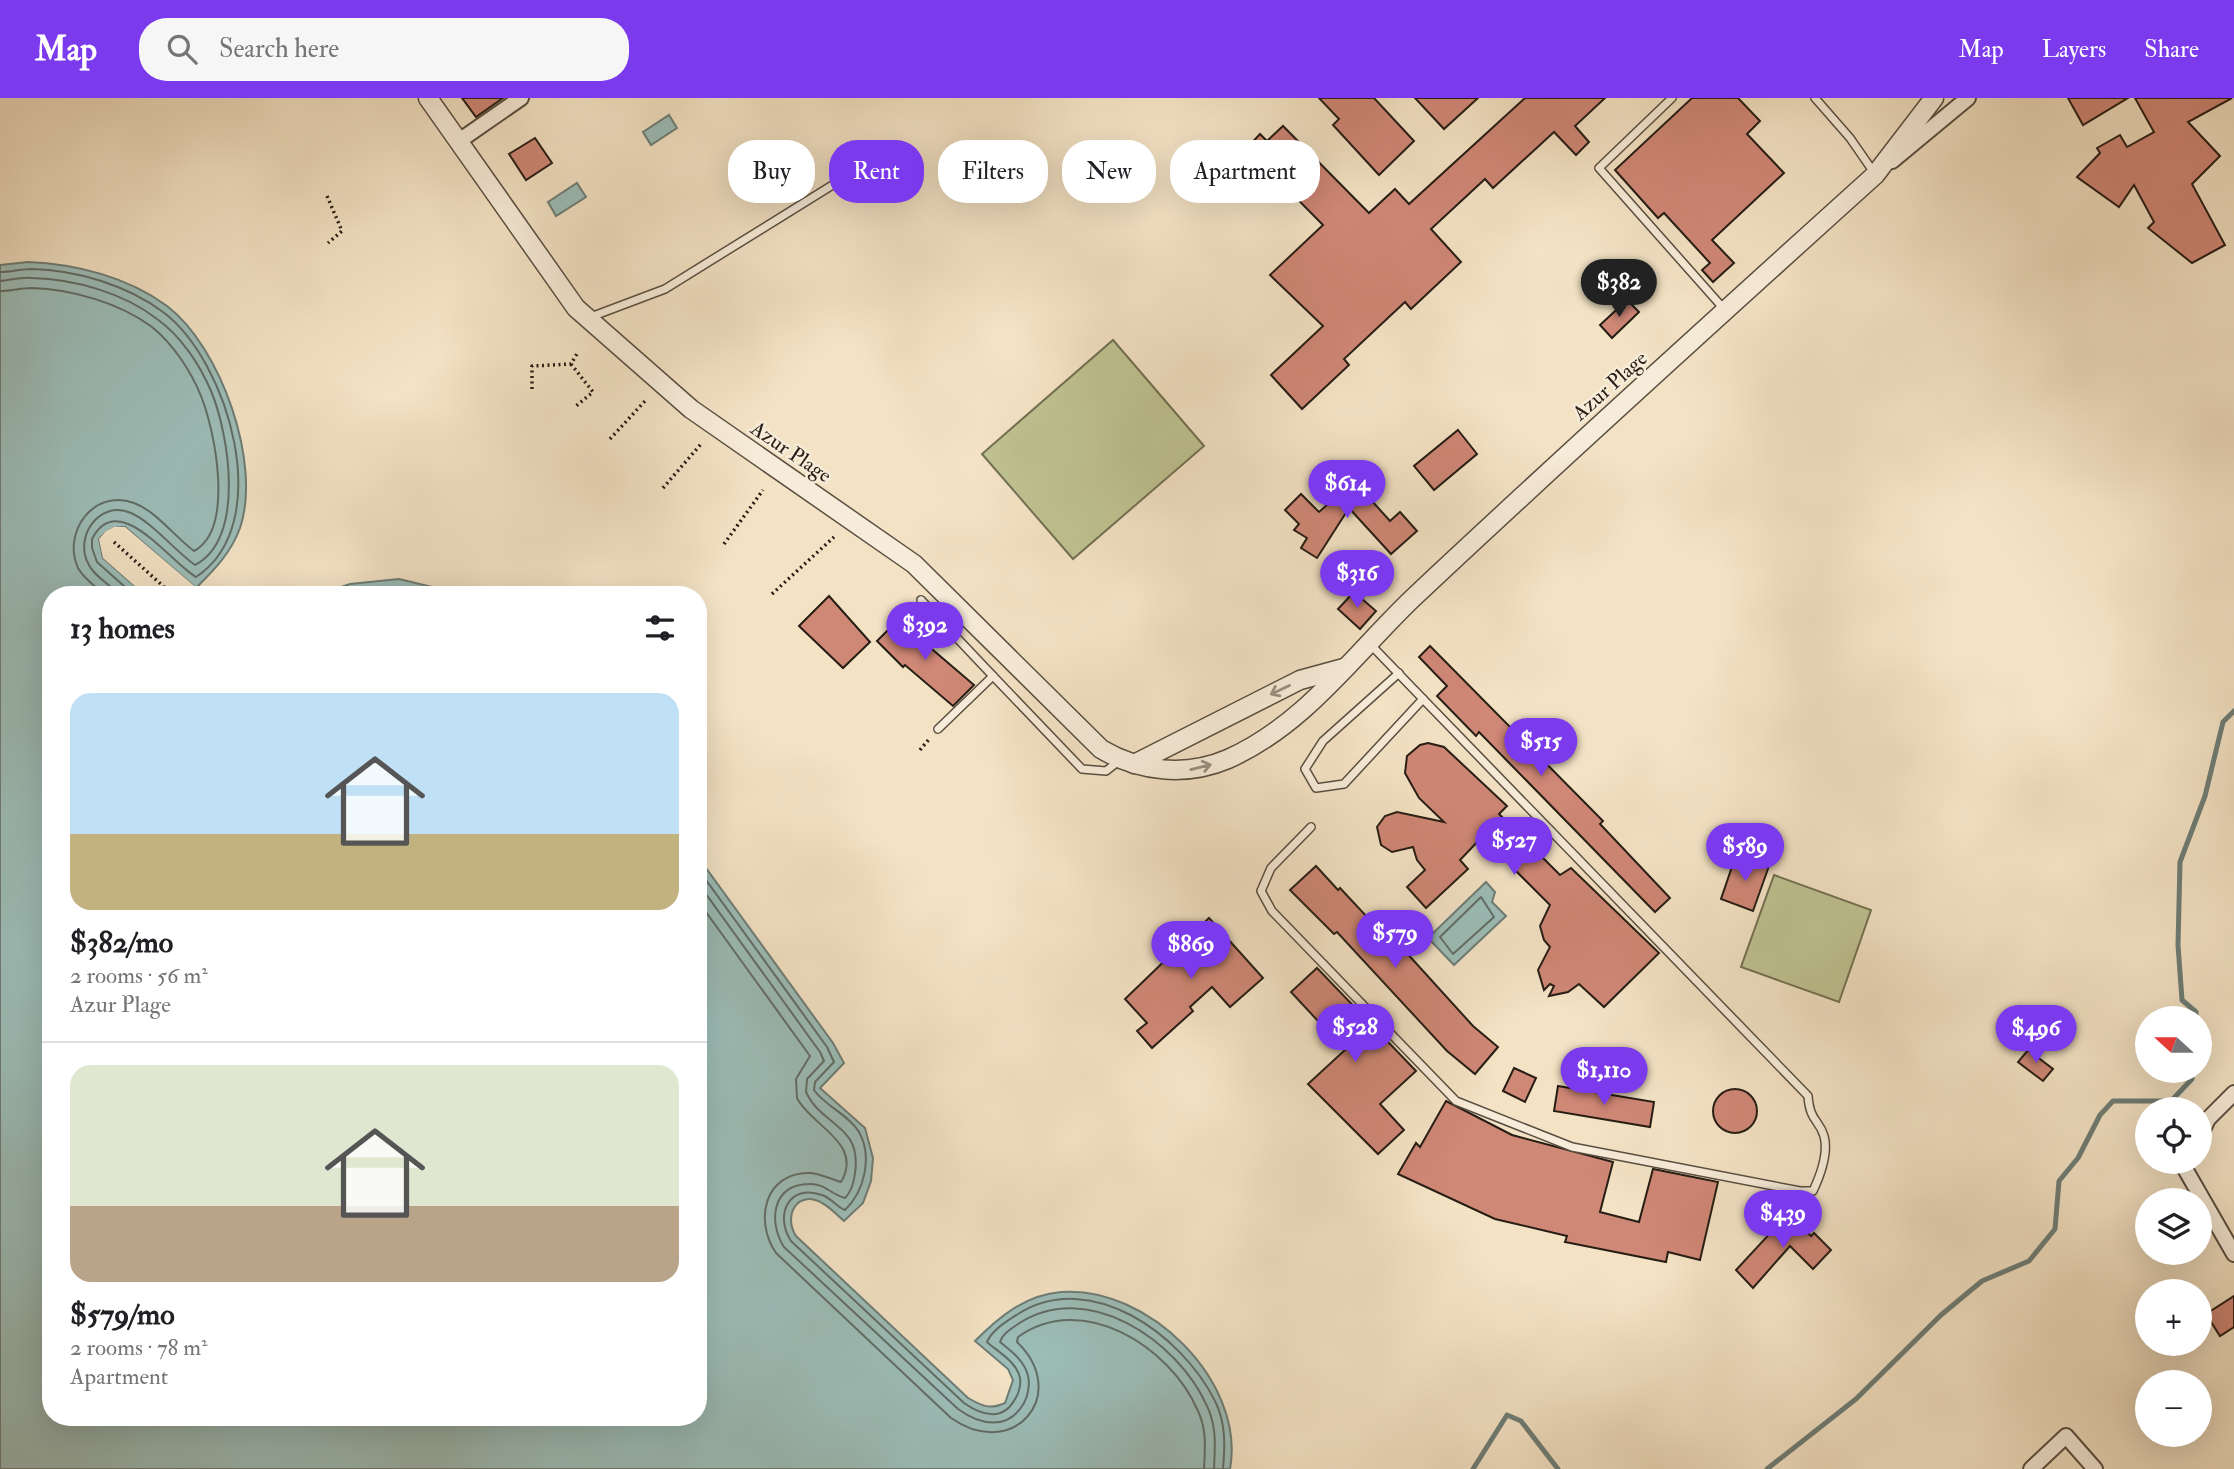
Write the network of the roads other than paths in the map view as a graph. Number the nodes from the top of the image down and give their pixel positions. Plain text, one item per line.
1 (428, 98) edge
2 (521, 98) edge
3 (1672, 98) edge
4 (1815, 98) edge
5 (1934, 98) edge
6 (1968, 98) edge
7 (459, 141) junction
8 (1875, 175) junction
9 (829, 187) edge
10 (1725, 310) junction
11 (587, 318) junction
12 (921, 600) dead end
13 (1369, 643) junction
14 (1344, 668) junction
15 (1399, 673) junction
16 (993, 676) junction
17 (1423, 699) junction
18 (938, 729) dead end
19 (1127, 762) junction
20 (1311, 827) dead end
21 (2234, 1093) edge
22 (2212, 1115) edge
23 (2188, 1174) edge
24 (2234, 1254) edge
25 (2031, 1469) edge
26 (2095, 1469) edge

1 - 7 street, Azur Plage
2 - 7 street
3 - 10 lane
4 - 8 lane
5 - 8 street
6 - 8 street, Azur Plage
7 - 11 street, Azur Plage
8 - 10 street, Azur Plage
9 - 11 lane
10 - 13 street, Azur Plage
11 - 19 street, Azur Plage
12 - 16 lane
13 - 14 street, Azur Plage
13 - 15 lane
14 -> 19 street, Azur Plage
19 -> 14 street, Azur Plage
15 - 17 lane
15 - 17 lane
16 - 18 lane
16 - 19 lane
17 - 20 lane
21 - 22 street
23 - 24 street
25 - 26 street

